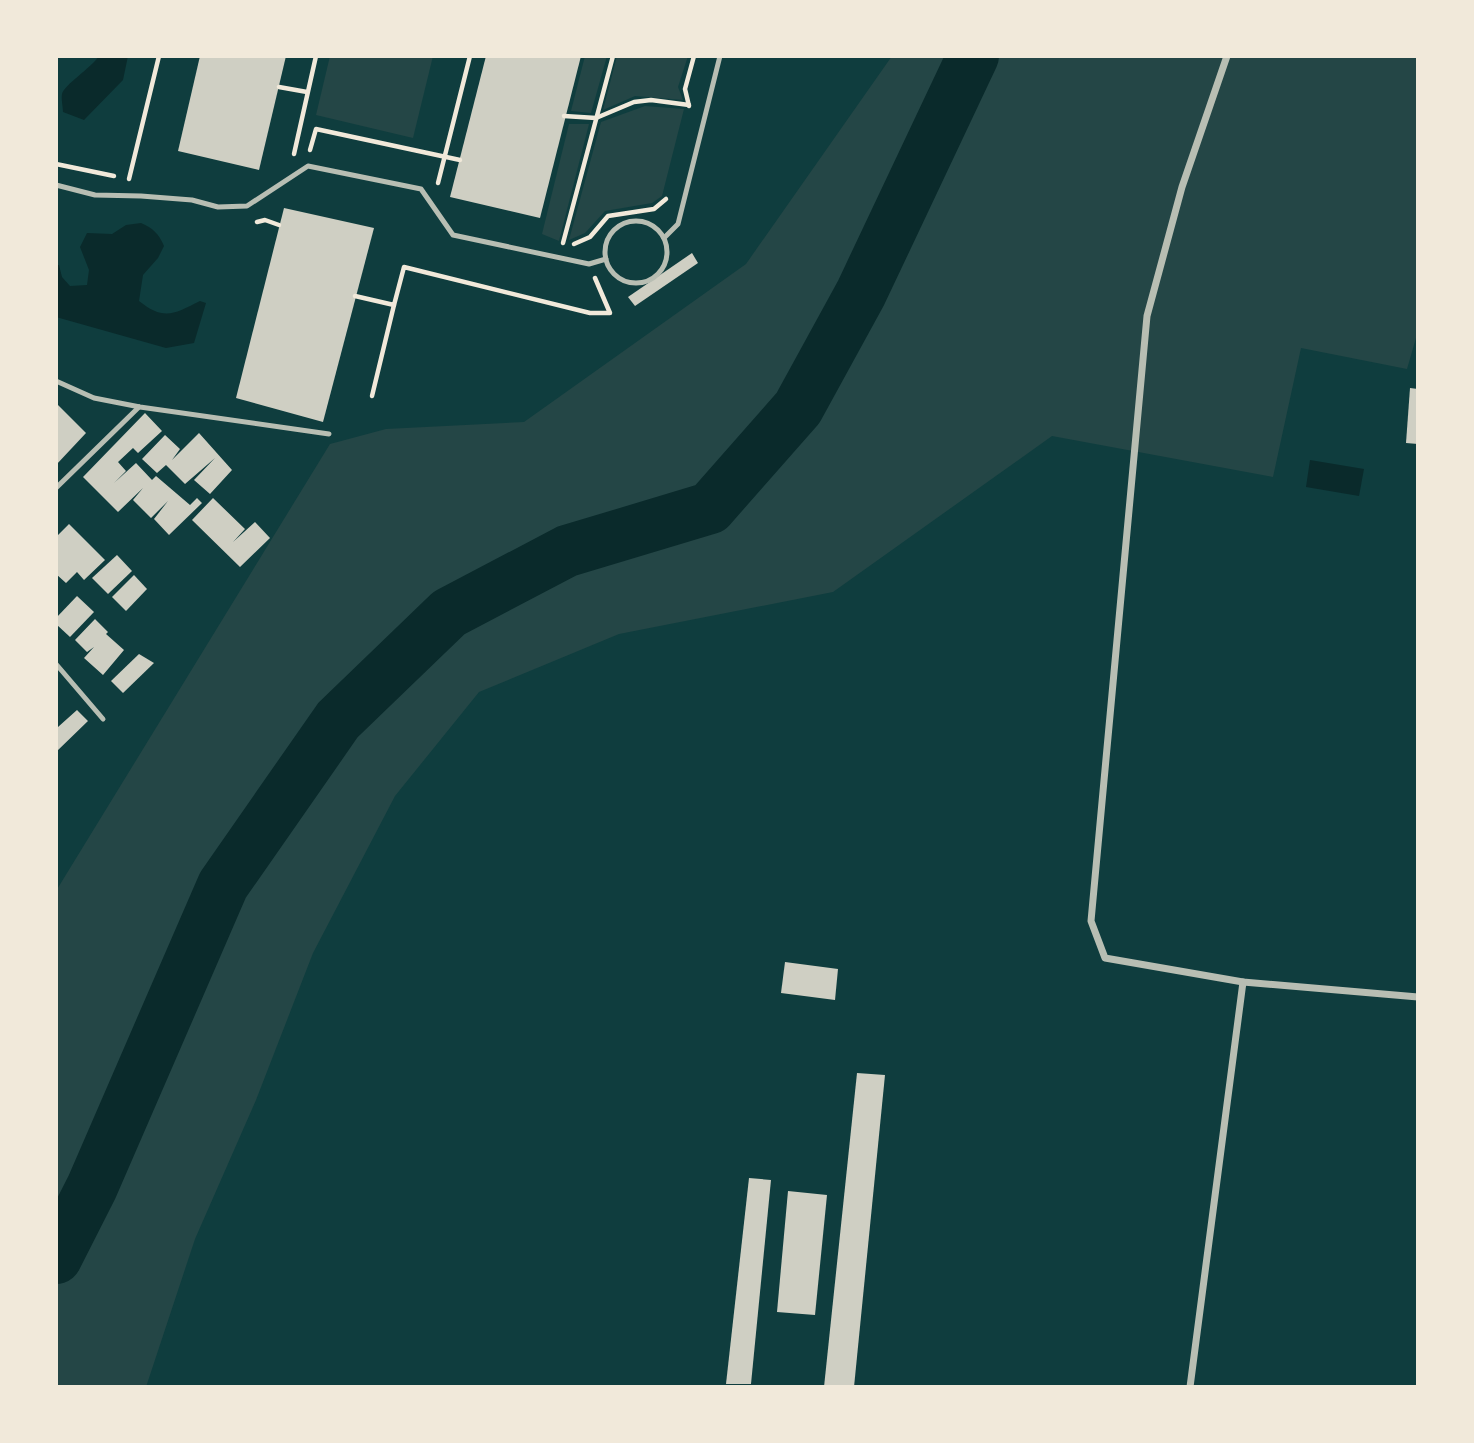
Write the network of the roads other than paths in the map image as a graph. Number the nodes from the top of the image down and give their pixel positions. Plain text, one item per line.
1 (720, 56) edge
2 (1227, 56) edge
3 (56, 185) edge
4 (664, 238) junction
5 (606, 259) junction
6 (56, 381) edge
7 (140, 407) junction
8 (329, 434) dead end
9 (56, 488) edge
10 (56, 664) edge
11 (103, 719) dead end
12 (1243, 982) junction
13 (1418, 997) edge
14 (1190, 1387) edge

1 - 4 lane
2 - 12 street
3 - 5 lane
4 - 5 lane
4 - 5 lane
6 - 7 lane
7 - 8 lane
7 - 9 lane
10 - 11 lane
12 - 13 street
12 - 14 street

